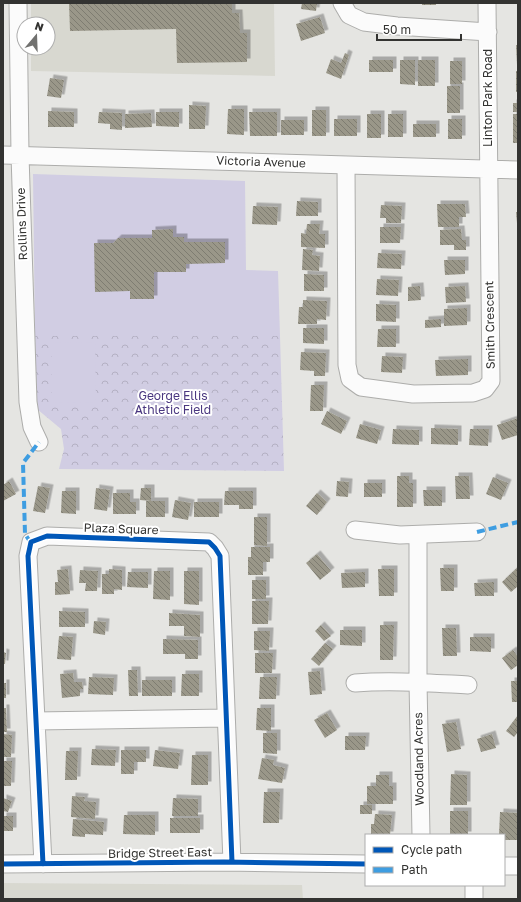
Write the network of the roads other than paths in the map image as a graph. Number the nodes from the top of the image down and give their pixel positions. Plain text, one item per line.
1 (18, 3) edge
2 (342, 3) edge
3 (487, 3) edge
4 (488, 32) junction
5 (11, 155) edge
6 (346, 165) junction
7 (489, 170) junction
8 (518, 170) edge
9 (39, 442) dead end
10 (356, 530) dead end
11 (476, 532) dead end
12 (418, 535) junction
13 (418, 682) junction
14 (355, 683) dead end
15 (468, 685) dead end
16 (226, 718) junction
17 (36, 721) junction
18 (421, 834) edge
19 (232, 862) junction
20 (3, 864) edge
21 (43, 864) junction
22 (365, 864) edge
23 (505, 866) edge
24 (518, 866) edge
25 (474, 886) edge
26 (474, 899) edge

1 - 5 street, Rollins Drive
2 - 4 street
3 - 4 street, Linton Park Road
4 - 7 street, Linton Park Road
5 - 6 street, Victoria Avenue
5 - 9 street, Rollins Drive
6 - 7 street, Victoria Avenue
6 - 7 street, Smith Crescent
7 - 8 street, Victoria Avenue
10 - 12 street
11 - 12 street
12 - 13 street, Woodland Acres
13 - 14 street
13 - 15 street
13 - 18 street, Woodland Acres
16 - 17 street
16 - 17 street, Plaza Square
16 - 19 street, Plaza Square
17 - 21 street, Plaza Square
19 - 21 street, Bridge Street East
19 - 22 street, Bridge Street East
20 - 21 street, Bridge Street East
23 - 24 street
25 - 26 street

